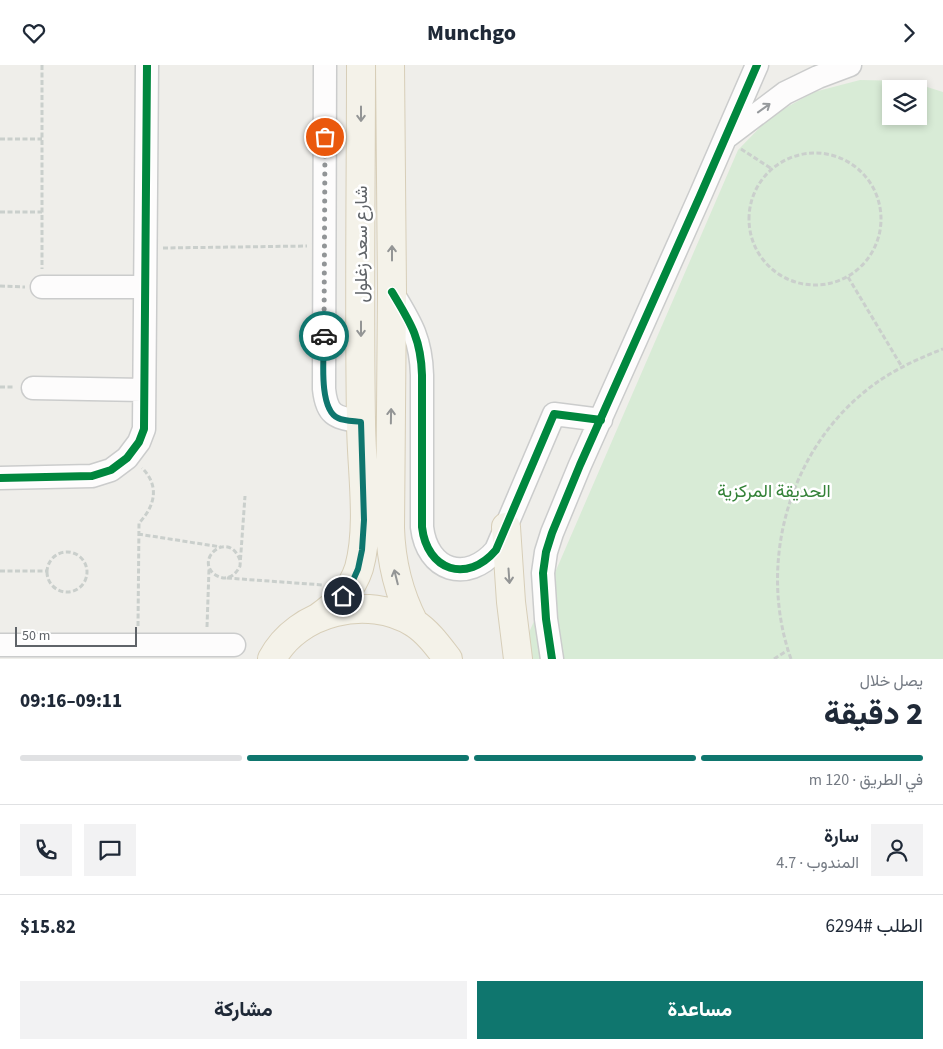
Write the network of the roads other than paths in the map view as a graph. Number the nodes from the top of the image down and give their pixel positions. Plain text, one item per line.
1 (146, 65) edge
2 (325, 65) edge
3 (361, 65) edge
4 (390, 65) edge
5 (757, 65) edge
6 (850, 65) edge
7 (726, 139) junction
8 (42, 287) road end
9 (145, 287) junction
10 (392, 292) junction
11 (33, 388) dead end
12 (144, 390) junction
13 (601, 420) junction
14 (361, 422) junction
15 (0, 478) edge
16 (506, 527) junction
17 (377, 529) junction
18 (319, 617) junction
19 (414, 623) junction
20 (0, 645) edge
21 (234, 645) dead end
22 (271, 657) edge
23 (448, 659) edge
24 (518, 659) edge
25 (552, 659) edge

1 - 9 street
2 - 14 street
3 -> 14 main road, شارع سعد زغلول
10 -> 4 main road, شارع سعد زغلول
5 - 7 street
7 -> 6 street
7 - 13 street
8 - 9 street
9 - 12 street
10 - 16 street
17 -> 10 main road, شارع سعد زغلول
11 - 12 street
12 - 15 street
13 - 16 street
13 - 25 street
14 - 17 main road, شارع سعد زغلول
16 -> 24 main road
17 - 18 main road, شارع سعد زغلول
19 -> 17 main road, شارع سعد زغلول
18 - 19 main road
18 - 22 main road
19 - 23 main road
20 - 21 street

